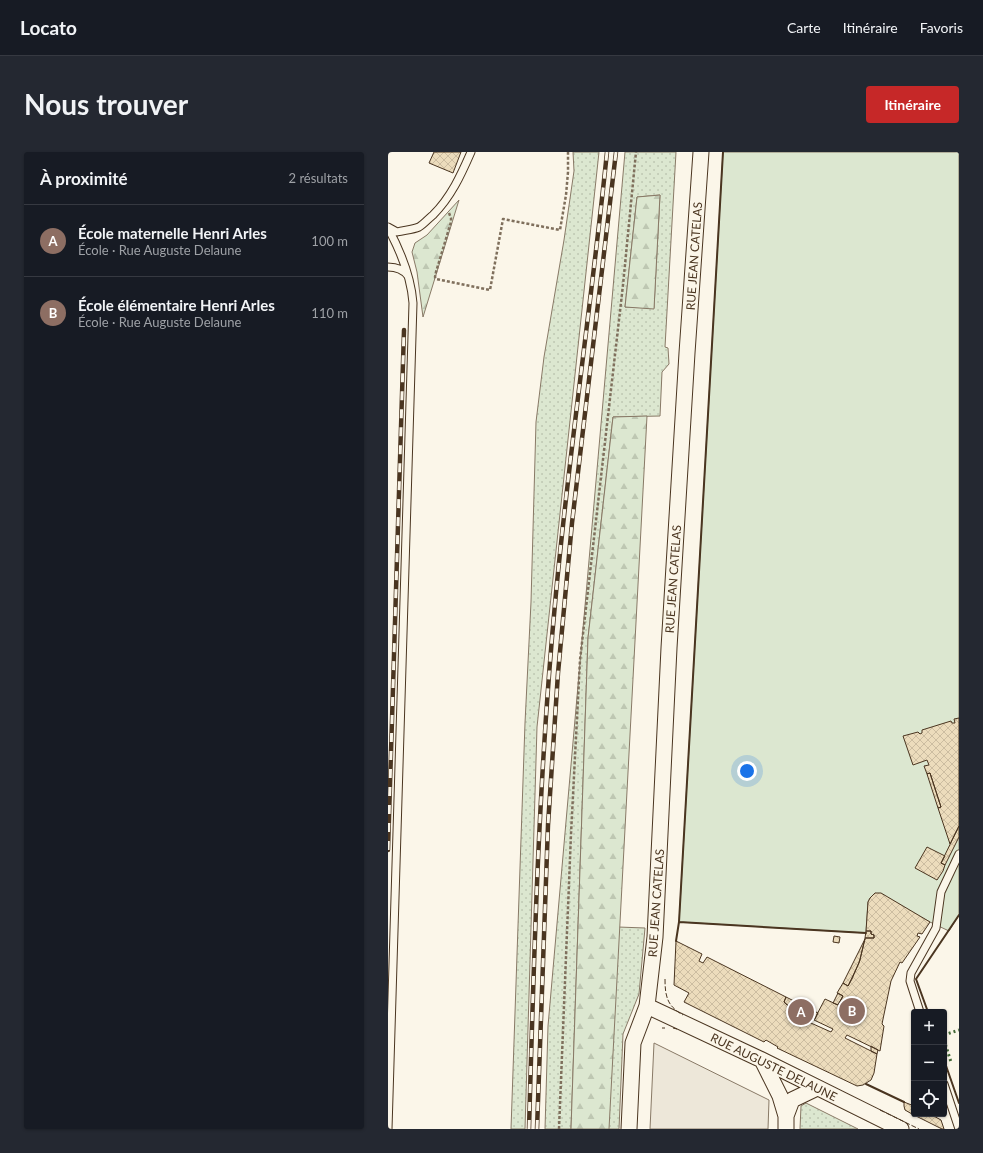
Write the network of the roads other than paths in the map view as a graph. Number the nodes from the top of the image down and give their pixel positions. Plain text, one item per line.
1 (471, 152) edge
2 (701, 152) edge
3 (388, 227) edge
4 (388, 266) edge
5 (410, 280) junction
6 (959, 854) edge
7 (647, 1006) junction
8 (919, 1009) edge
9 (762, 1060) junction
10 (817, 1088) junction
11 (947, 1093) edge
12 (786, 1122) edge
13 (894, 1128) edge
14 (388, 1129) edge
15 (628, 1129) edge
16 (959, 1129) edge

1 - 3 lane
2 - 7 street, RUE JEAN CATELAS
3 - 5 lane
4 - 5 lane
5 - 14 lane
6 - 8 lane
7 - 9 street, RUE AUGUSTE DELAUNE
7 - 15 street, RUE JEAN CATELAS
9 - 10 street, RUE AUGUSTE DELAUNE
9 - 12 street
10 - 12 street
10 - 13 street, RUE AUGUSTE DELAUNE
11 - 16 lane

